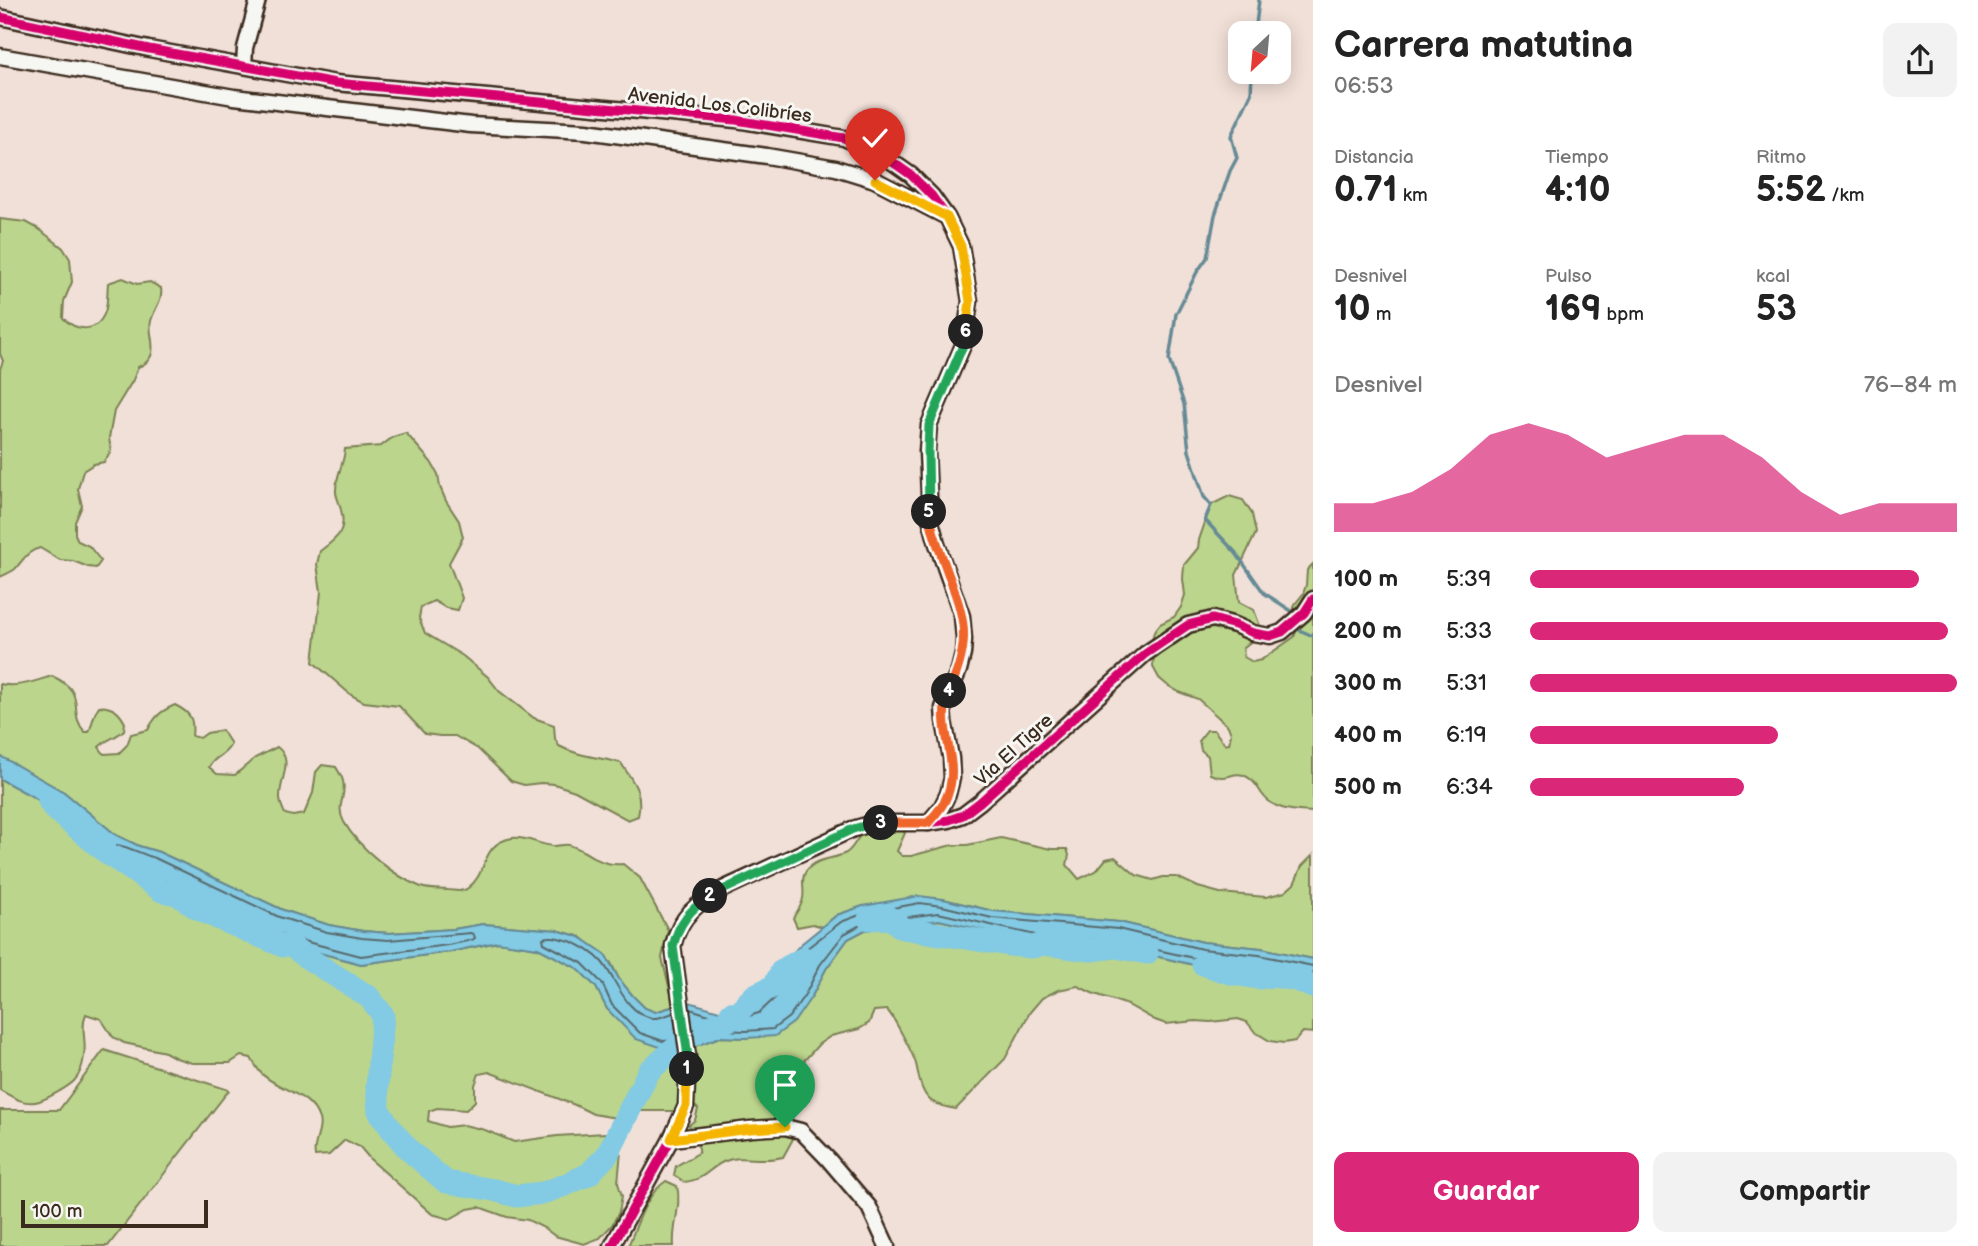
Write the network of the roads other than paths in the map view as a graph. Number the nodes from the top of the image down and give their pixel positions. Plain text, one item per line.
1 (258, 0) edge
2 (0, 17) edge
3 (0, 56) edge
4 (244, 66) junction
5 (947, 217) junction
6 (1313, 600) edge
7 (928, 823) junction
8 (671, 1139) junction
9 (612, 1246) edge
10 (887, 1246) edge

1 - 4 street
2 - 4 street, Avenida Los Colibríes
3 - 5 street
4 - 5 street, Avenida Los Colibríes
5 - 7 street, Avenida Los Colibríes
6 - 7 street, Vía El Tigre
7 - 8 street, Vía El Tigre
8 - 9 street, Vía El Tigre
8 - 10 street

